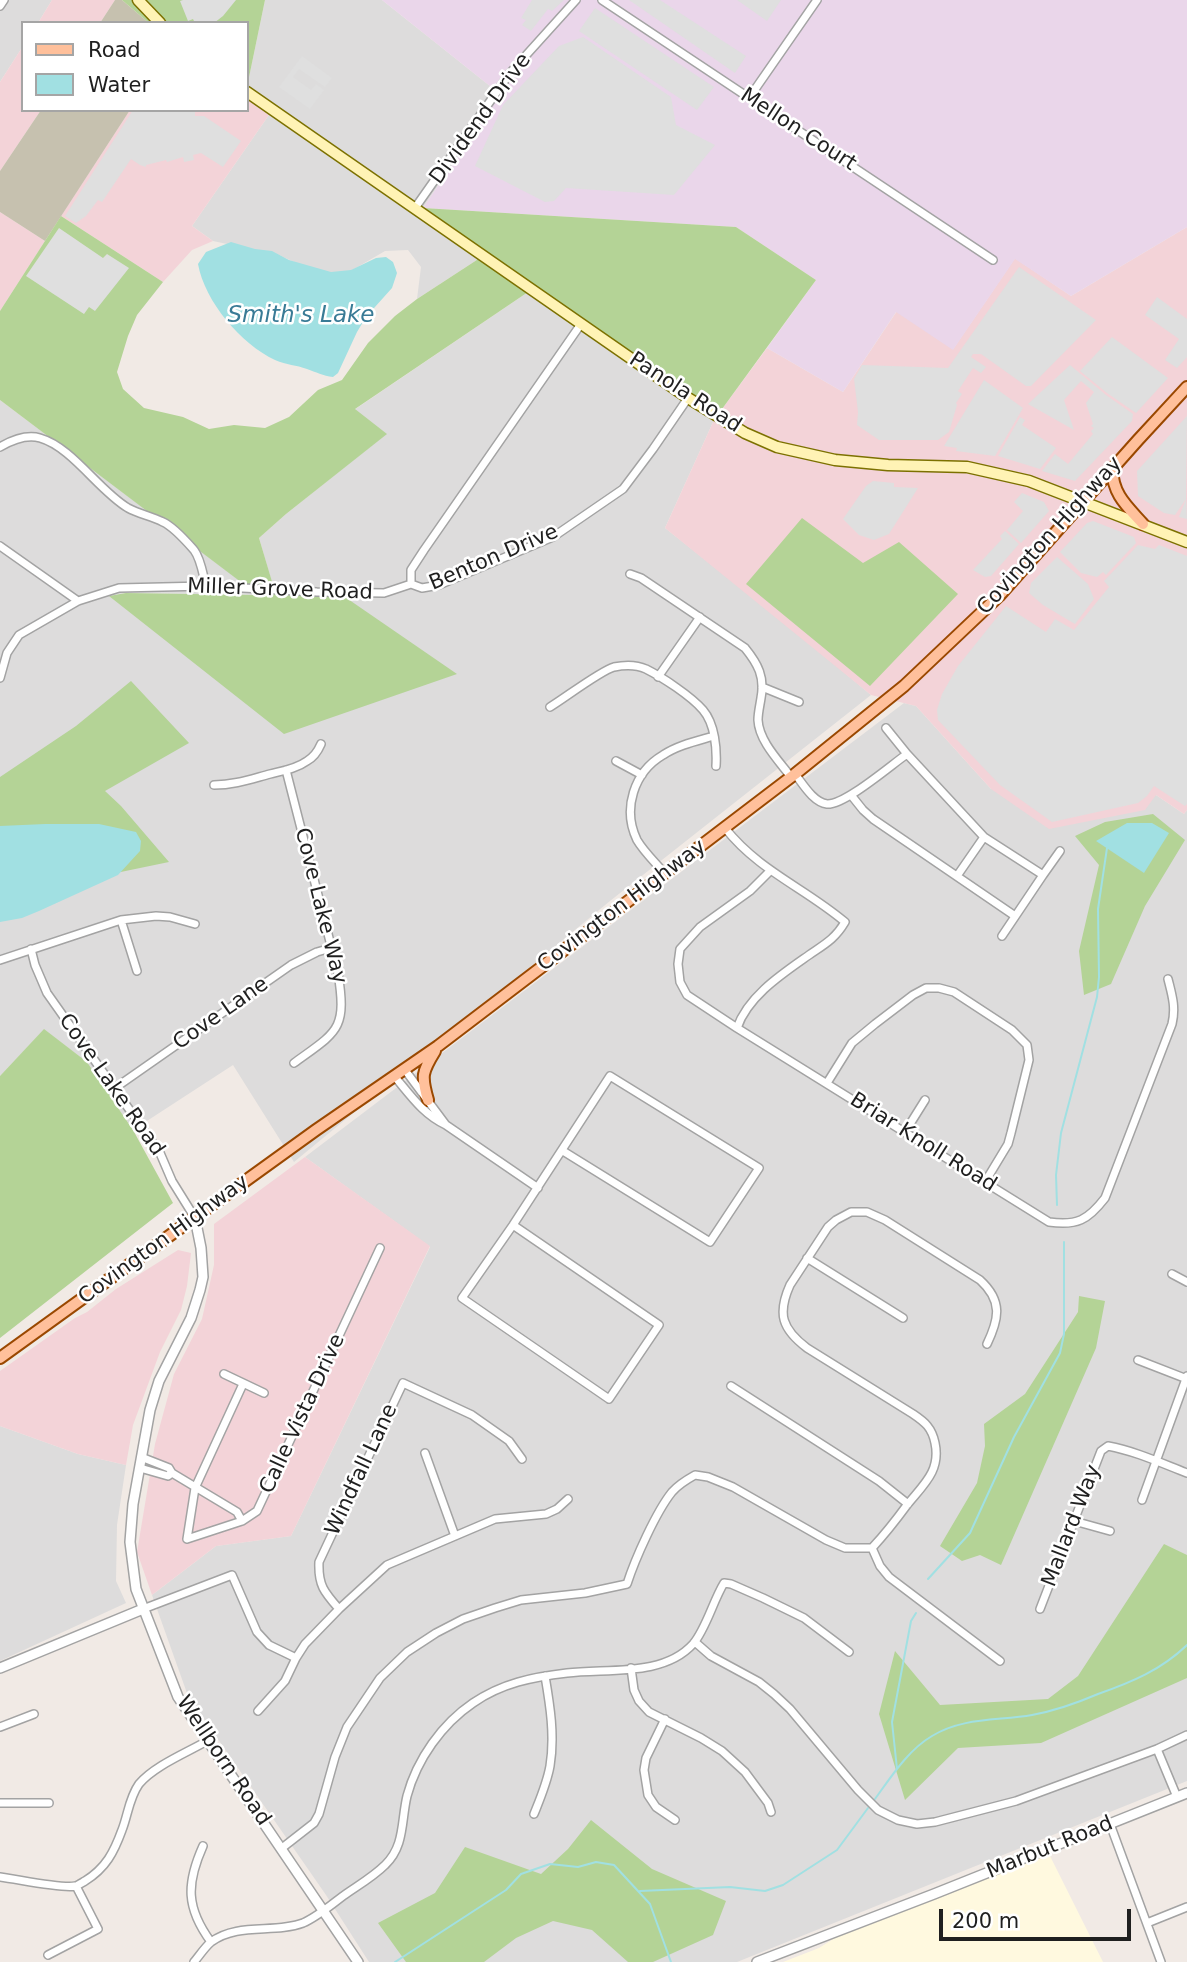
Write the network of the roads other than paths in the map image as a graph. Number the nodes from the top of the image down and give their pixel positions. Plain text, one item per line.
1 (4, 0) edge
2 (138, 0) edge
3 (576, 0) edge
4 (602, 0) edge
5 (817, 0) edge
6 (0, 6) edge
7 (158, 21) edge
8 (248, 93) edge
9 (749, 98) junction
10 (415, 208) junction
11 (993, 260) dead end
12 (581, 324) junction
13 (1187, 387) edge
14 (688, 398) junction
15 (0, 447) edge
16 (1112, 469) junction
17 (1083, 502) junction
18 (1143, 524) junction
19 (1187, 541) edge
20 (0, 546) edge
21 (630, 574) dead end
22 (411, 584) junction
23 (206, 586) junction
24 (78, 601) junction
25 (700, 617) junction
26 (658, 677) junction
27 (0, 678) edge
28 (762, 687) junction
29 (799, 702) dead end
30 (550, 707) dead end
31 (886, 728) dead end
32 (714, 736) junction
33 (321, 744) dead end
34 (907, 754) junction
35 (616, 761) dead end
36 (716, 766) dead end
37 (286, 770) junction
38 (642, 775) junction
39 (793, 775) junction
40 (214, 785) dead end
41 (851, 795) junction
42 (725, 828) junction
43 (984, 836) junction
44 (1060, 851) dead end
45 (770, 871) junction
46 (665, 873) junction
47 (1043, 875) junction
48 (957, 876) junction
49 (1015, 916) junction
50 (121, 920) junction
51 (195, 923) dead end
52 (1002, 936) dead end
53 (331, 948) junction
54 (31, 949) junction
55 (0, 960) edge
56 (137, 971) dead end
57 (1168, 979) dead end
58 (737, 1028) junction
59 (438, 1046) junction
60 (294, 1063) dead end
61 (400, 1074) junction
62 (827, 1083) junction
63 (115, 1088) junction
64 (428, 1100) junction
65 (925, 1100) dead end
66 (446, 1125) junction
67 (905, 1132) junction
68 (563, 1150) junction
69 (985, 1182) junction
70 (538, 1188) junction
71 (195, 1219) junction
72 (513, 1225) junction
73 (380, 1248) dead end
74 (807, 1258) junction
75 (1172, 1275) dead end
76 (1187, 1282) edge
77 (903, 1318) dead end
78 (987, 1344) dead end
79 (0, 1359) edge
80 (1138, 1360) dead end
81 (224, 1374) dead end
82 (1187, 1378) edge
83 (243, 1384) junction
84 (731, 1386) dead end
85 (264, 1393) dead end
86 (425, 1453) dead end
87 (522, 1459) dead end
88 (1155, 1460) junction
89 (141, 1462) junction
90 (1187, 1473) edge
91 (195, 1488) junction
92 (568, 1499) dead end
93 (1142, 1500) dead end
94 (908, 1504) junction
95 (242, 1521) junction
96 (1074, 1521) junction
97 (1110, 1531) dead end
98 (455, 1536) junction
99 (872, 1548) junction
100 (143, 1609) junction
101 (339, 1609) junction
102 (1040, 1609) dead end
103 (695, 1642) junction
104 (849, 1652) dead end
105 (296, 1658) junction
106 (1000, 1661) dead end
107 (0, 1668) edge
108 (631, 1668) junction
109 (545, 1676) junction
110 (258, 1711) dead end
111 (34, 1714) dead end
112 (665, 1719) junction
113 (0, 1727) edge
114 (1187, 1735) edge
115 (207, 1741) junction
116 (1157, 1749) junction
117 (1187, 1793) edge
118 (1177, 1797) junction
119 (0, 1803) edge
120 (49, 1803) dead end
121 (771, 1812) dead end
122 (534, 1814) dead end
123 (675, 1820) dead end
124 (1110, 1824) junction
125 (203, 1846) dead end
126 (282, 1848) junction
127 (0, 1877) edge
128 (76, 1886) junction
129 (1187, 1908) edge
130 (324, 1910) junction
131 (1147, 1923) junction
132 (211, 1942) junction
133 (48, 1955) dead end
134 (194, 1962) edge
135 (358, 1962) edge
136 (757, 1962) edge
137 (1161, 1962) edge

1 - 6 street
2 - 7 main road
3 - 10 street, Dividend Drive
4 - 9 street, Mellon Court
5 - 9 street
8 - 10 main road, Panola Road
9 - 11 street, Mellon Court
10 - 12 main road, Panola Road
12 - 14 main road, Panola Road
12 - 22 street
13 - 16 main road, Covington Highway
14 - 17 main road, Panola Road
14 - 22 street, Benton Drive
15 - 23 street
16 - 17 main road, Covington Highway
16 - 18 main road
17 - 18 main road, Panola Road
17 - 39 main road, Covington Highway
18 - 19 main road, Panola Road
20 - 24 street
21 - 25 street
22 - 23 street, Miller Grove Road
23 - 24 street, Miller Grove Road
24 - 27 street, Miller Grove Road
25 - 26 street
25 - 28 street
26 - 30 street
26 - 32 street
28 - 29 street
28 - 39 street
31 - 34 street
32 - 36 street
32 - 38 street
33 - 37 street
34 - 41 street
34 - 43 street
35 - 38 street
37 - 40 street
37 - 53 street, Cove Lake Way
38 - 46 street
39 - 41 street
39 - 42 main road, Covington Highway
41 - 48 street
42 - 45 street
42 - 46 main road, Covington Highway
43 - 47 street
43 - 48 street
44 - 47 street
45 - 58 street, Briar Knoll Road
45 - 58 street
46 - 59 main road, Covington Highway
47 - 49 street
48 - 49 street
49 - 52 street
50 - 51 street
50 - 54 street
50 - 56 street
53 - 60 street, Cove Lake Way
53 - 63 street, Cove Lane
54 - 55 street
54 - 63 street, Cove Lake Road
57 - 69 street, Briar Knoll Road
58 - 62 street, Briar Knoll Road
59 - 61 main road, Covington Highway
59 - 64 main road
61 - 64 street
61 - 66 street
61 - 71 main road, Covington Highway
62 - 67 street, Briar Knoll Road
62 - 69 street
63 - 71 street, Cove Lake Road
64 - 66 street
65 - 67 street
66 - 70 street
67 - 69 street, Briar Knoll Road
68 - 68 street
68 - 70 street
70 - 72 street
71 - 79 main road, Covington Highway
71 - 89 street, Wellborn Road
72 - 72 street
73 - 95 street, Calle Vista Drive
74 - 77 street
74 - 78 street
74 - 94 street
75 - 76 street
80 - 82 street
81 - 83 street
82 - 88 street
83 - 85 street
83 - 91 street
84 - 94 street
86 - 98 street
87 - 101 street, Windfall Lane
88 - 90 street, Mallard Way
88 - 93 street
88 - 96 street, Mallard Way
89 - 91 street
89 - 100 street, Wellborn Road
91 - 95 street
91 - 95 street
92 - 98 street
94 - 99 street
96 - 97 street
96 - 102 street, Mallard Way
98 - 101 street
99 - 106 street
99 - 126 street
100 - 105 street
100 - 107 street
100 - 115 street, Wellborn Road
101 - 105 street
103 - 104 street
103 - 108 street
103 - 116 street
105 - 110 street
108 - 109 street
108 - 112 street
109 - 122 street
109 - 130 street
111 - 113 street
112 - 121 street
112 - 123 street
114 - 116 street
115 - 126 street, Wellborn Road
115 - 128 street
116 - 118 street
117 - 118 street, Marbut Road
118 - 124 street, Marbut Road
119 - 120 street
124 - 131 street
124 - 136 street, Marbut Road
125 - 132 street
126 - 130 street, Wellborn Road
127 - 128 street
128 - 133 street
129 - 131 street
130 - 132 street
130 - 135 street, Wellborn Road
131 - 137 street
132 - 134 street

